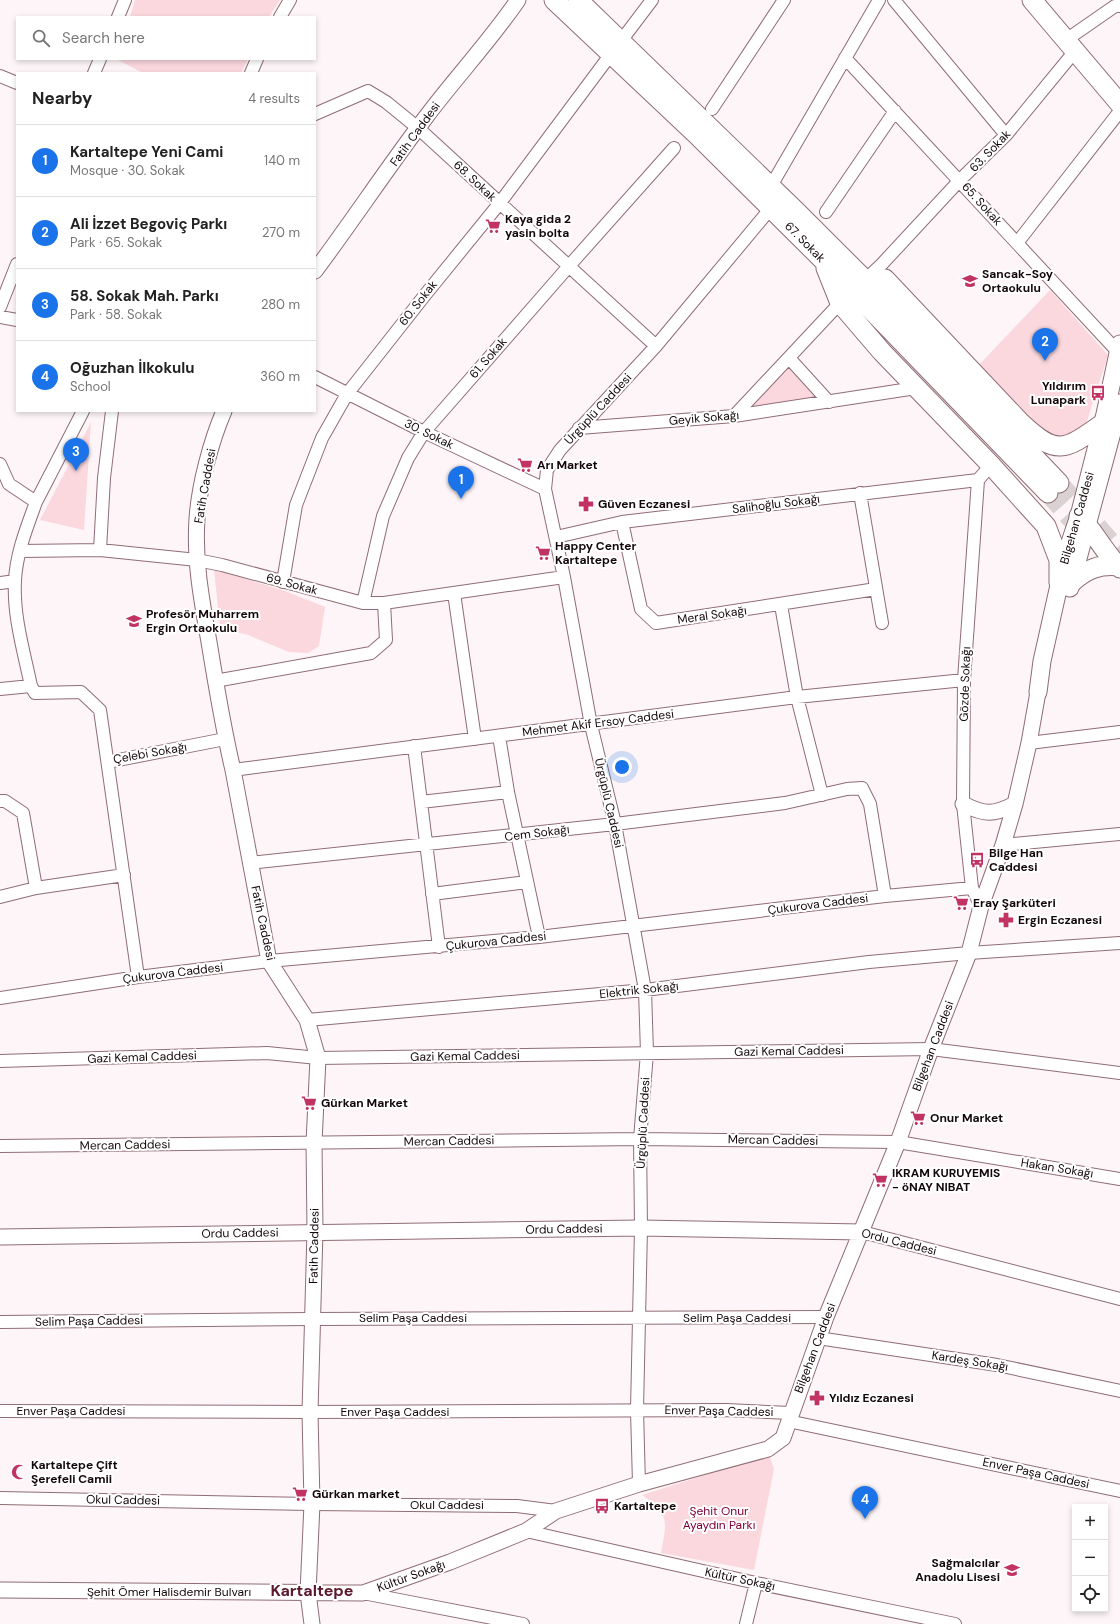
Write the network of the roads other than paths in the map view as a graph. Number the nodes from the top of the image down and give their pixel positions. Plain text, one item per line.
1 (126, 0) edge
2 (290, 0) edge
3 (518, 0) edge
4 (554, 0) edge
5 (578, 0) edge
6 (652, 0) edge
7 (784, 0) edge
8 (879, 0) edge
9 (894, 0) edge
10 (1032, 0) edge
11 (1120, 6) edge
12 (118, 16) edge
13 (281, 16) edge
14 (1071, 45) junction
15 (616, 47) junction
16 (845, 58) junction
17 (100, 60) edge
18 (257, 60) edge
19 (94, 72) edge
20 (251, 72) edge
21 (0, 76) edge
22 (16, 83) edge
23 (1120, 104) edge
24 (712, 110) dead end
25 (895, 111) junction
26 (1120, 111) edge
27 (316, 114) edge
28 (418, 128) junction
29 (1006, 135) junction
30 (674, 148) dead end
31 (960, 180) junction
32 (771, 186) junction
33 (499, 204) junction
34 (771, 208) junction
35 (826, 212) dead end
36 (1017, 243) junction
37 (822, 259) junction
38 (569, 266) junction
39 (16, 267) edge
40 (316, 270) edge
41 (865, 280) junction
42 (840, 303) junction
43 (0, 307) edge
44 (0, 317) edge
45 (16, 320) edge
46 (656, 346) junction
47 (1119, 348) edge
48 (789, 358) junction
49 (316, 378) edge
50 (916, 388) junction
51 (347, 394) junction
52 (829, 402) junction
53 (1120, 403) edge
54 (82, 412) edge
55 (112, 412) edge
56 (224, 412) edge
57 (734, 416) junction
58 (1102, 424) junction
59 (579, 428) junction
60 (424, 432) junction
61 (0, 464) edge
62 (991, 464) junction
63 (978, 480) junction
64 (5, 484) edge
65 (545, 489) junction
66 (860, 493) junction
67 (36, 502) junction
68 (1083, 521) junction
69 (622, 522) junction
70 (556, 538) junction
71 (100, 550) junction
72 (20, 551) junction
73 (197, 560) junction
74 (1120, 561) edge
75 (564, 577) junction
76 (15, 581) junction
77 (283, 582) junction
78 (0, 583) edge
79 (1066, 583) junction
80 (876, 589) junction
81 (454, 593) junction
82 (363, 603) junction
83 (384, 603) junction
84 (781, 605) junction
85 (882, 623) dead end
86 (964, 680) junction
87 (215, 681) junction
88 (31, 686) junction
89 (0, 689) edge
90 (1038, 692) joint
91 (797, 697) junction
92 (591, 725) junction
93 (1120, 732) edge
94 (499, 736) junction
95 (225, 739) junction
96 (475, 739) junction
97 (1029, 743) junction
98 (414, 746) junction
99 (108, 762) junction
100 (233, 770) junction
101 (508, 792) junction
102 (822, 795) junction
103 (0, 801) edge
104 (421, 802) junction
105 (963, 804) junction
106 (1015, 804) junction
107 (615, 824) junction
108 (1120, 834) edge
109 (518, 835) junction
110 (1003, 845) junction
111 (427, 846) junction
112 (250, 863) junction
113 (124, 875) junction
114 (527, 882) junction
115 (36, 888) junction
116 (972, 888) junction
117 (432, 894) junction
118 (885, 896) junction
119 (0, 897) edge
120 (981, 906) junction
121 (633, 925) junction
122 (538, 937) junction
123 (1120, 943) edge
124 (439, 947) junction
125 (969, 953) junction
126 (269, 961) junction
127 (138, 977) junction
128 (645, 990) junction
129 (0, 998) edge
130 (307, 1020) junction
131 (931, 1049) junction
132 (648, 1053) junction
133 (318, 1058) junction
134 (0, 1061) edge
135 (1120, 1073) edge
136 (640, 1139) junction
137 (898, 1142) junction
138 (314, 1143) junction
139 (0, 1146) edge
140 (1120, 1179) edge
141 (641, 1228) junction
142 (315, 1231) junction
143 (862, 1232) junction
144 (0, 1237) edge
145 (1120, 1299) edge
146 (826, 1317) junction
147 (639, 1318) junction
148 (312, 1319) junction
149 (0, 1322) edge
150 (818, 1338) junction
151 (1120, 1391) edge
152 (637, 1410) junction
153 (0, 1411) edge
154 (310, 1412) junction
155 (789, 1417) junction
156 (639, 1484) junction
157 (1120, 1491) edge
158 (0, 1498) edge
159 (312, 1504) junction
160 (556, 1510) junction
161 (526, 1531) junction
162 (756, 1583) junction
163 (0, 1590) edge
164 (308, 1593) junction
165 (363, 1593) junction
166 (312, 1624) edge
167 (523, 1624) edge
168 (746, 1624) edge
169 (954, 1624) edge

1 - 12 street
2 - 13 street
3 - 28 street, Fatih Caddesi
4 - 15 main road, 67. Sokak
5 - 15 main road, 67. Sokak
6 - 15 street, 60. Sokak
7 - 24 street
8 - 16 street
9 - 29 street
10 - 14 main road
11 - 14 street, 63. Sokak
14 - 23 main road
14 - 29 street, 63. Sokak
15 - 32 main road, 67. Sokak
15 - 33 street, 60. Sokak
15 - 34 main road, 67. Sokak
16 - 25 street, 65. Sokak
16 - 32 street
17 - 19 street
18 - 20 street
21 - 22 street
25 - 31 street, 65. Sokak
25 - 35 street
26 - 36 street
27 - 28 street, 68. Sokak
28 - 33 street, 68. Sokak
28 - 40 street, Fatih Caddesi
29 - 31 street, 63. Sokak
30 - 38 street, 61. Sokak
31 - 36 street, 65. Sokak
31 - 41 street, 63. Sokak
32 - 41 main road, 67. Sokak
33 - 38 street, 68. Sokak
33 - 51 street, 60. Sokak
34 - 37 main road, 67. Sokak
34 - 46 street, Ürgüplü Caddesi
36 - 47 street, 65. Sokak
37 - 41 main road, 67. Sokak
37 - 42 main road
38 - 46 street, 68. Sokak
38 - 60 street, 61. Sokak
39 - 43 street
41 - 58 main road
42 - 48 street
42 - 50 main road
44 - 45 street
46 - 59 street, Ürgüplü Caddesi
47 - 58 main road, Bilgehan Caddesi
48 - 52 street
48 - 57 street
49 - 51 street, 30. Sokak
50 - 52 street, Geyik Sokağı
50 - 62 main road
51 - 60 street, 30. Sokak
51 - 77 street, 60. Sokak
52 - 57 street, Geyik Sokağı
53 - 68 main road, Bilgehan Caddesi
54 - 67 street
55 - 71 street
56 - 73 street, Fatih Caddesi
57 - 59 street, Geyik Sokağı
58 - 68 main road, Bilgehan Caddesi
59 - 65 street, Ürgüplü Caddesi
60 - 65 street, 30. Sokak
60 - 82 street, 61. Sokak
61 - 64 street
62 - 63 street
62 - 79 main road
63 - 66 street, Salihoğlu Sokağı
63 - 86 street, Gözde Sokağı
64 - 67 street
65 - 70 street, Ürgüplü Caddesi
66 - 69 street, Salihoğlu Sokağı
66 - 80 street
67 - 72 street
68 - 74 main road
68 - 79 main road, Bilgehan Caddesi
69 - 70 street, Salihoğlu Sokağı
69 - 84 street, Meral Sokağı
70 - 75 street, Ürgüplü Caddesi
71 - 72 street, 69. Sokak
71 - 73 street, 69. Sokak
72 - 76 street
73 - 77 street, 69. Sokak
73 - 87 street, Fatih Caddesi
74 - 79 main road
75 - 81 street, 69. Sokak
75 - 92 street, Ürgüplü Caddesi
76 - 78 street
76 - 88 street
77 - 82 street, 69. Sokak
79 - 90 main road, Bilgehan Caddesi
80 - 84 street, Meral Sokağı
80 - 85 street
81 - 83 street, 69. Sokak
81 - 96 street
82 - 83 street, 69. Sokak
83 - 87 street
84 - 91 street
86 - 91 street, Mehmet Akif Ersoy Caddesi
86 - 105 street, Gözde Sokağı
87 - 95 street, Fatih Caddesi
88 - 89 street
88 - 99 street, Çelebi Sokağı
90 - 97 street, Bilgehan Caddesi
91 - 92 street, Mehmet Akif Ersoy Caddesi
91 - 102 street
92 - 94 street, Mehmet Akif Ersoy Caddesi
92 - 107 street, Ürgüplü Caddesi
93 - 97 street
94 - 96 street, Mehmet Akif Ersoy Caddesi
94 - 101 street
95 - 99 street, Çelebi Sokağı
95 - 100 street, Fatih Caddesi
96 - 98 street, Mehmet Akif Ersoy Caddesi
97 - 106 street, Bilgehan Caddesi
98 - 100 street, Mehmet Akif Ersoy Caddesi
98 - 104 street
99 - 113 street
100 - 112 street, Fatih Caddesi
101 - 104 street
101 - 109 street
102 - 107 street, Cem Sokağı
102 - 118 street, Cem Sokağı
103 - 115 street
104 - 111 street
105 - 106 street
105 - 116 street, Gözde Sokağı
106 - 110 street, Bilgehan Caddesi
107 - 109 street, Cem Sokağı
107 - 121 street, Ürgüplü Caddesi
108 - 110 street
109 - 111 street, Cem Sokağı
109 - 114 street
110 - 120 street, Bilgehan Caddesi
111 - 112 street, Cem Sokağı
111 - 117 street
112 - 126 street, Fatih Caddesi
113 - 115 street
113 - 127 street
114 - 117 street
114 - 122 street
115 - 119 street
116 - 118 street, Çukurova Caddesi
116 - 120 street
117 - 124 street
118 - 121 street, Çukurova Caddesi
120 - 125 street, Bilgehan Caddesi
121 - 122 street, Çukurova Caddesi
121 - 128 street, Ürgüplü Caddesi
122 - 124 street, Çukurova Caddesi
123 - 125 street, Elektrik Sokağı
124 - 126 street, Çukurova Caddesi
125 - 128 street, Elektrik Sokağı
125 - 131 street, Bilgehan Caddesi
126 - 127 street, Çukurova Caddesi
126 - 130 street, Fatih Caddesi
127 - 129 street, Çukurova Caddesi
128 - 130 street, Elektrik Sokağı
128 - 132 street, Ürgüplü Caddesi
130 - 133 street, Fatih Caddesi
131 - 132 street, Gazi Kemal Caddesi
131 - 135 street, Gazi Kemal Caddesi
131 - 137 street, Bilgehan Caddesi
132 - 133 street, Gazi Kemal Caddesi
132 - 136 street, Ürgüplü Caddesi
133 - 134 street, Gazi Kemal Caddesi
133 - 138 street, Fatih Caddesi
136 - 137 street, Mercan Caddesi
136 - 138 street, Mercan Caddesi
136 - 141 street, Ürgüplü Caddesi
137 - 140 street, Hakan Sokağı
137 - 143 street, Bilgehan Caddesi
138 - 139 street, Mercan Caddesi
138 - 142 street, Fatih Caddesi
141 - 142 street, Ordu Caddesi
141 - 143 street, Ordu Caddesi
141 - 147 street, Ürgüplü Caddesi
142 - 144 street, Ordu Caddesi
142 - 148 street, Fatih Caddesi
143 - 145 street, Ordu Caddesi
143 - 146 street, Bilgehan Caddesi
146 - 147 street, Selim Paşa Caddesi
146 - 150 street, Bilgehan Caddesi
147 - 148 street, Selim Paşa Caddesi
147 - 152 street, Ürgüplü Caddesi
148 - 149 street, Selim Paşa Caddesi
148 - 154 street, Fatih Caddesi
150 - 151 street, Kardeş Sokağı
150 - 155 street, Bilgehan Caddesi
152 - 154 street, Enver Paşa Caddesi
152 - 155 street, Enver Paşa Caddesi
152 - 156 street, Ürgüplü Caddesi
153 - 154 street, Enver Paşa Caddesi
154 - 159 street, Fatih Caddesi
155 - 156 street, Okul Caddesi
155 - 157 street, Enver Paşa Caddesi
156 - 160 street, Okul Caddesi
158 - 159 street, Okul Caddesi
159 - 160 street, Okul Caddesi
159 - 164 street, Fatih Caddesi
160 - 161 street, Kültür Sokağı
161 - 162 street, Kültür Sokağı
161 - 165 street, Kültür Sokağı
162 - 168 street
162 - 169 street, Kültür Sokağı
163 - 164 street, Şehit Ömer Halisdemir Bulvarı
164 - 165 street, Şehit Ömer Halisdemir Bulvarı
164 - 166 street, Fatih Caddesi
165 - 167 street

